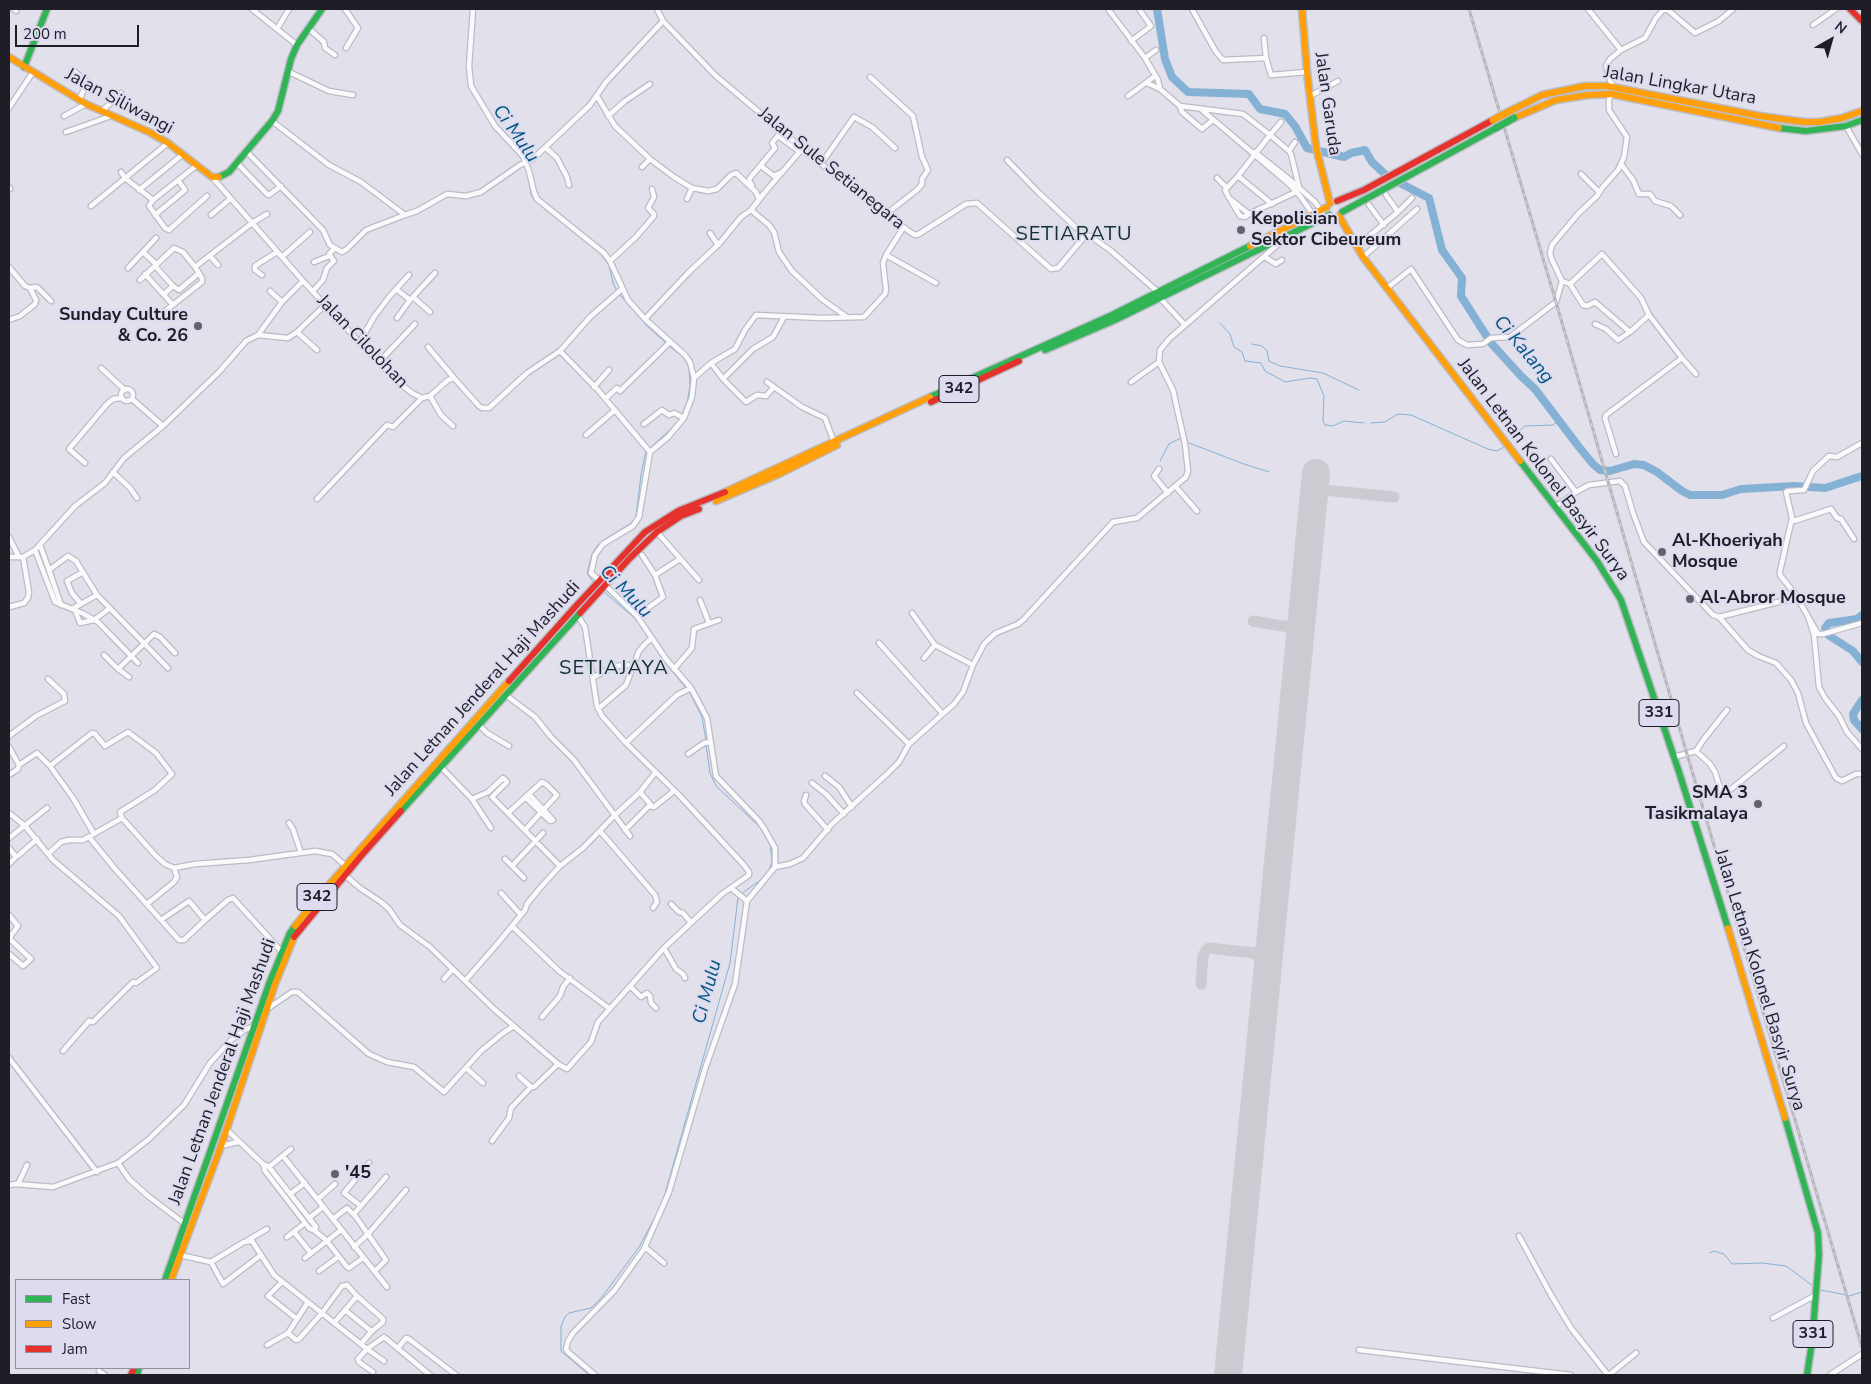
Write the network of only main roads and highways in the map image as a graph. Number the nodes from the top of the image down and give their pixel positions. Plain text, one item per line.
1 (47, 9) edge
2 (322, 9) edge
3 (1303, 9) edge
4 (1850, 9) edge
5 (1862, 20) edge
6 (9, 57) edge
7 (24, 67) junction
8 (1555, 92) junction
9 (1659, 96) junction
10 (1556, 100) junction
11 (1658, 104) junction
12 (1862, 111) edge
13 (1779, 119) junction
14 (1862, 120) edge
15 (1779, 128) junction
16 (1428, 156) junction
17 (1432, 164) junction
18 (1329, 205) junction
19 (1340, 214) junction
20 (1327, 216) junction
21 (1201, 274) junction
22 (1113, 317) junction
23 (824, 448) junction
24 (619, 564) junction
25 (600, 586) junction
26 (322, 897) junction
27 (165, 1279) edge
28 (171, 1279) edge
29 (1808, 1375) edge

1 - 7 main road
2 - 7 main road, Jalan Siliwangi
3 - 18 main road, Jalan Garuda
4 - 5 main road
6 - 7 main road, Jalan Siliwangi
8 - 9 main road, Jalan Lingkar Utara
8 - 10 main road
8 - 16 main road, Jalan Lingkar Utara, bridge
9 - 11 main road
9 - 13 main road, Jalan Lingkar Utara
10 - 11 main road, Jalan Lingkar Utara
10 - 17 main road, Jalan Lingkar Utara, bridge
11 - 15 main road, Jalan Lingkar Utara
12 - 13 main road, Jalan Lingkar Utara
13 - 15 main road
14 - 15 main road, Jalan Lingkar Utara
16 - 17 main road
16 - 18 main road, Jalan Lingkar Utara
17 - 19 main road, Jalan Lingkar Utara
18 - 19 main road, Jalan Letnan Kolonel Basyir Surya
18 - 20 main road
18 - 21 main road, Jalan Letnan Jenderal Haji Mashudi / 342
19 - 20 main road
19 - 29 main road, Jalan Letnan Kolonel Basyir Surya / 331
20 - 21 main road, Jalan Letnan Jenderal Haji Mashudi / 342
21 - 22 main road, Jalan Letnan Jenderal Haji Mashudi / 342
22 - 23 main road, Jalan Letnan Jenderal Haji Mashudi / 342
22 - 23 main road, Jalan Letnan Jenderal Haji Mashudi / 342
23 - 24 main road, Jalan Letnan Jenderal Haji Mashudi / 342
23 - 24 main road, Jalan Letnan Jenderal Haji Mashudi / 342
24 - 25 main road, Jalan Letnan Jenderal Haji Mashudi / 342
25 - 26 main road, Jalan Letnan Jenderal Haji Mashudi / 342
25 - 26 main road, Jalan Letnan Jenderal Haji Mashudi / 342
26 - 27 main road, Jalan Letnan Jenderal Haji Mashudi / 342
26 - 28 main road, Jalan Letnan Jenderal Haji Mashudi / 342

